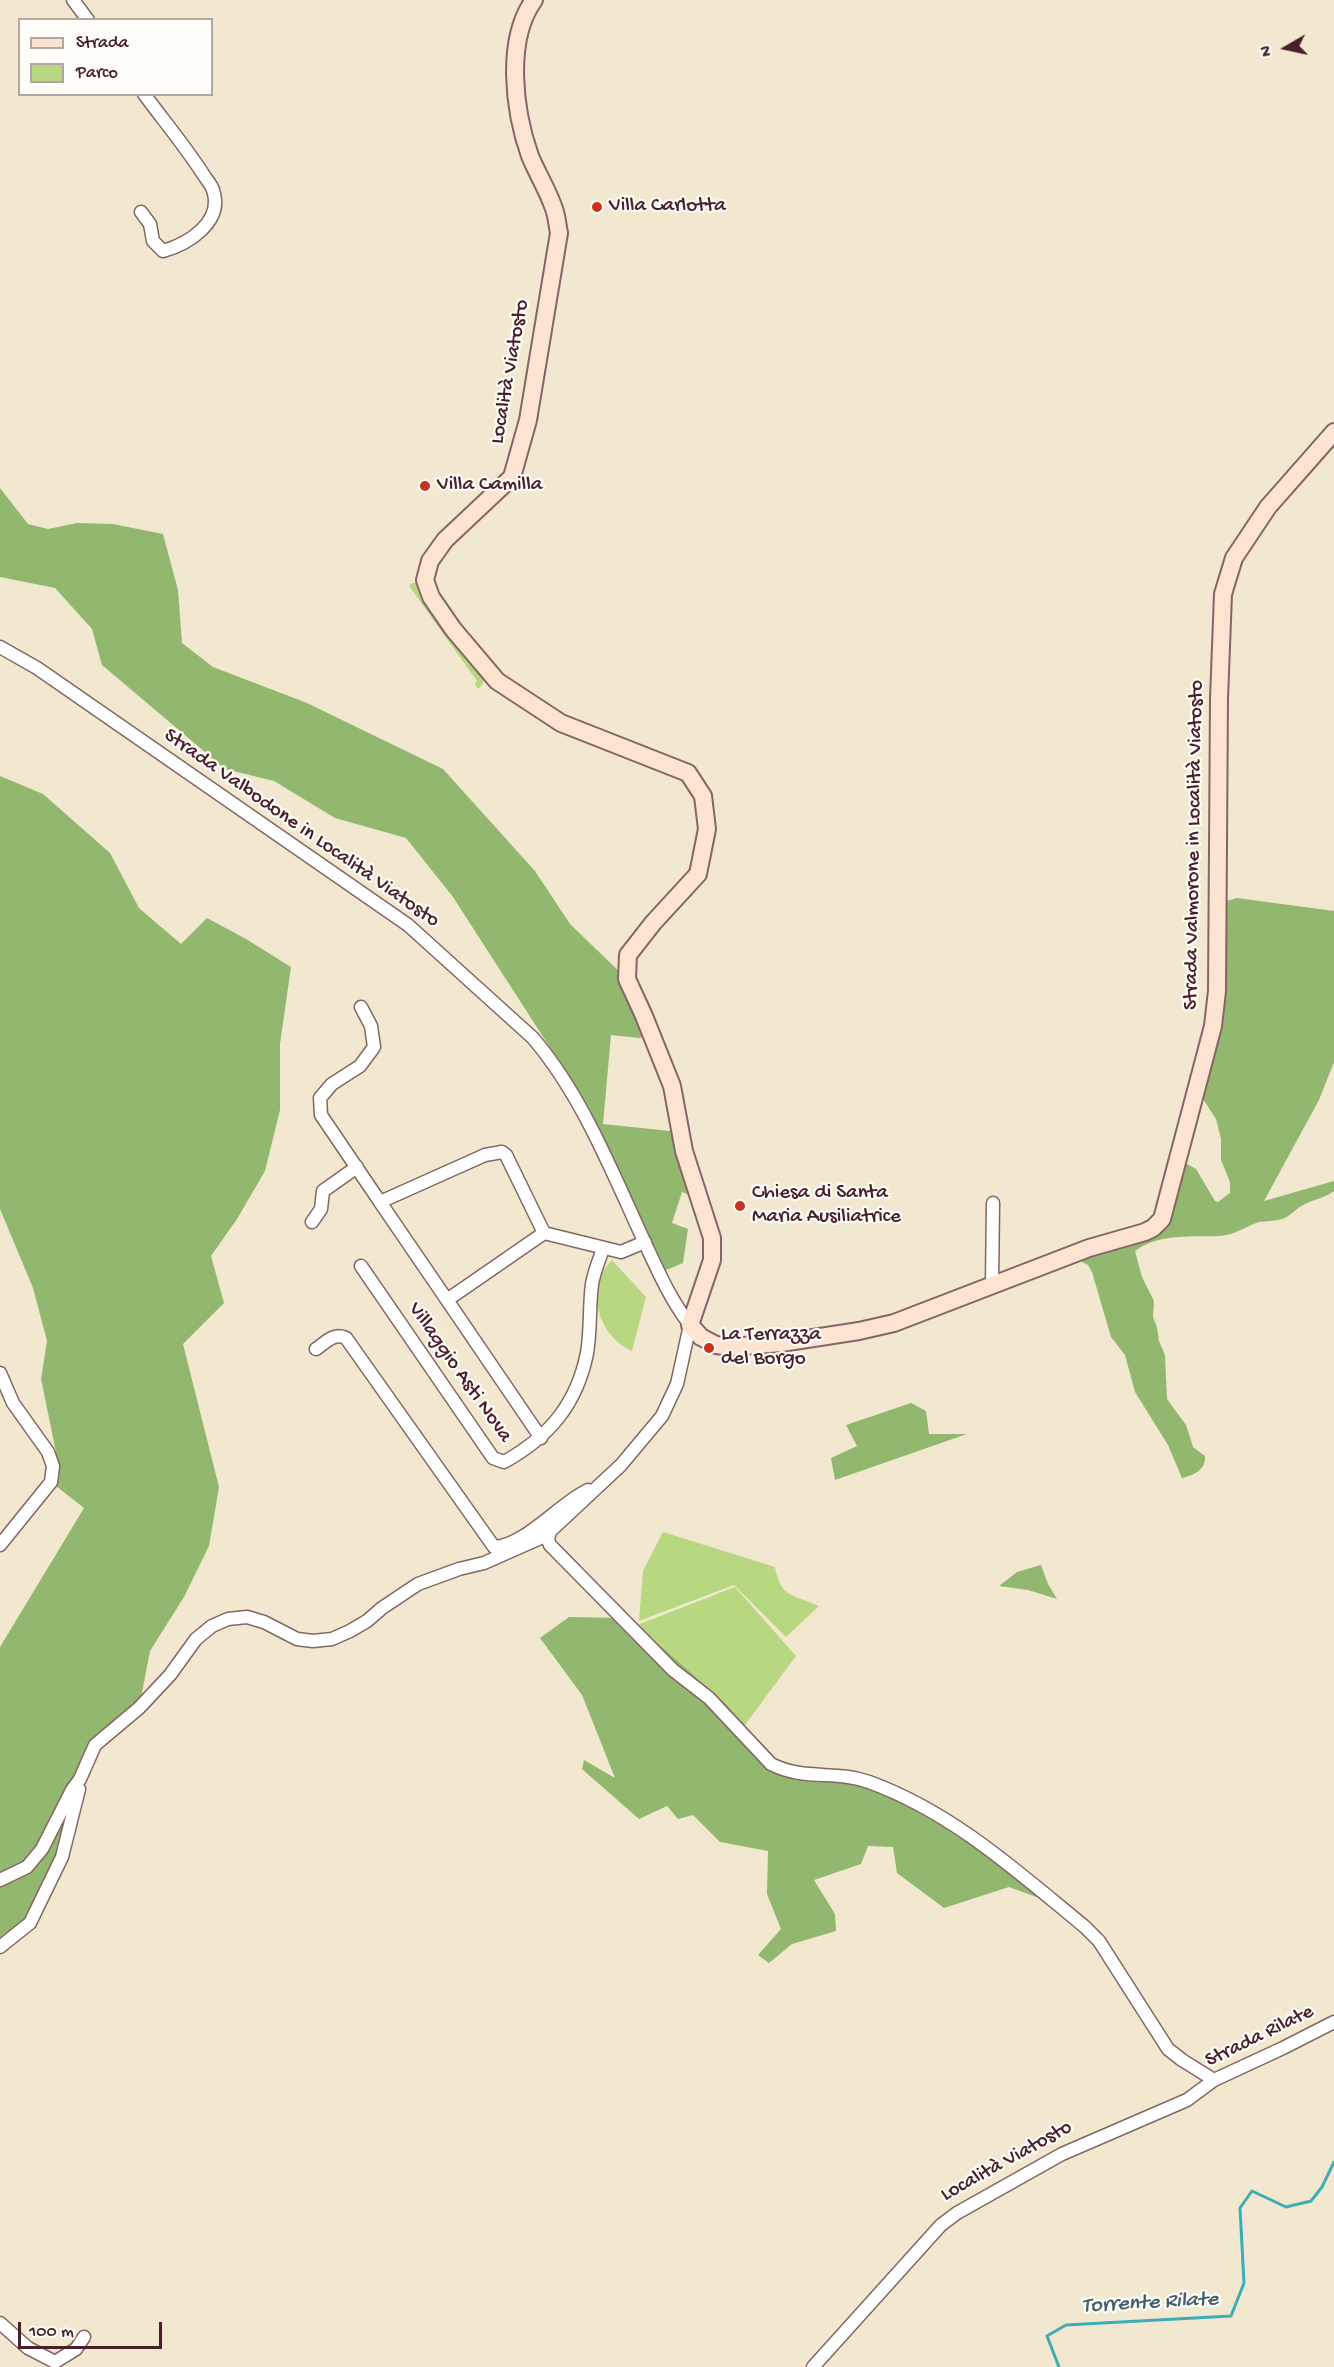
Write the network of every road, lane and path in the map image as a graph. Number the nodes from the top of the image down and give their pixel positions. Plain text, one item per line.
1 (73, 0) edge
2 (534, 0) edge
3 (86, 18) edge
4 (146, 96) edge
5 (141, 212) dead end
6 (1334, 432) edge
7 (0, 647) edge
8 (361, 1006) dead end
9 (357, 1167) junction
10 (380, 1202) junction
11 (993, 1203) dead end
12 (312, 1222) dead end
13 (544, 1233) junction
14 (645, 1242) junction
15 (603, 1249) junction
16 (360, 1266) dead end
17 (992, 1284) junction
18 (447, 1300) junction
19 (690, 1325) junction
20 (316, 1349) dead end
21 (0, 1372) edge
22 (541, 1438) junction
23 (598, 1487) junction
24 (551, 1530) junction
25 (0, 1545) edge
26 (80, 1779) junction
27 (0, 1880) edge
28 (0, 1947) edge
29 (1334, 2022) edge
30 (1214, 2079) junction
31 (1203, 2088) joint
32 (0, 2323) edge
33 (84, 2337) dead end
34 (813, 2367) edge

1 - 3 street
2 - 19 street, Località Viatosto
4 - 5 street
6 - 17 street, Strada Valmorone in Località Viatosto
7 - 14 street, Strada Valbodone in Località Viatosto
8 - 9 street, Villaggio Asti Nova
9 - 10 street, Villaggio Asti Nova
9 - 12 street
10 - 13 street
10 - 18 street, Villaggio Asti Nova
11 - 17 street
13 - 15 street
13 - 18 street, Villaggio Asti Nova
14 - 15 street
14 - 19 street, Strada Valbodone in Località Viatosto
15 - 22 street, Villaggio Asti Nova
16 - 22 street, Villaggio Asti Nova
17 - 19 street, Strada Valmorone in Località Viatosto
18 - 22 street, Villaggio Asti Nova
19 - 23 street
20 - 23 street
21 - 25 street
23 - 24 street
24 - 26 street
24 - 30 street
26 - 27 street
26 - 28 street
29 - 30 street, Strada Rilate
30 - 31 street, Strada Rilate
31 - 34 street, Località Viatosto
32 - 33 street

